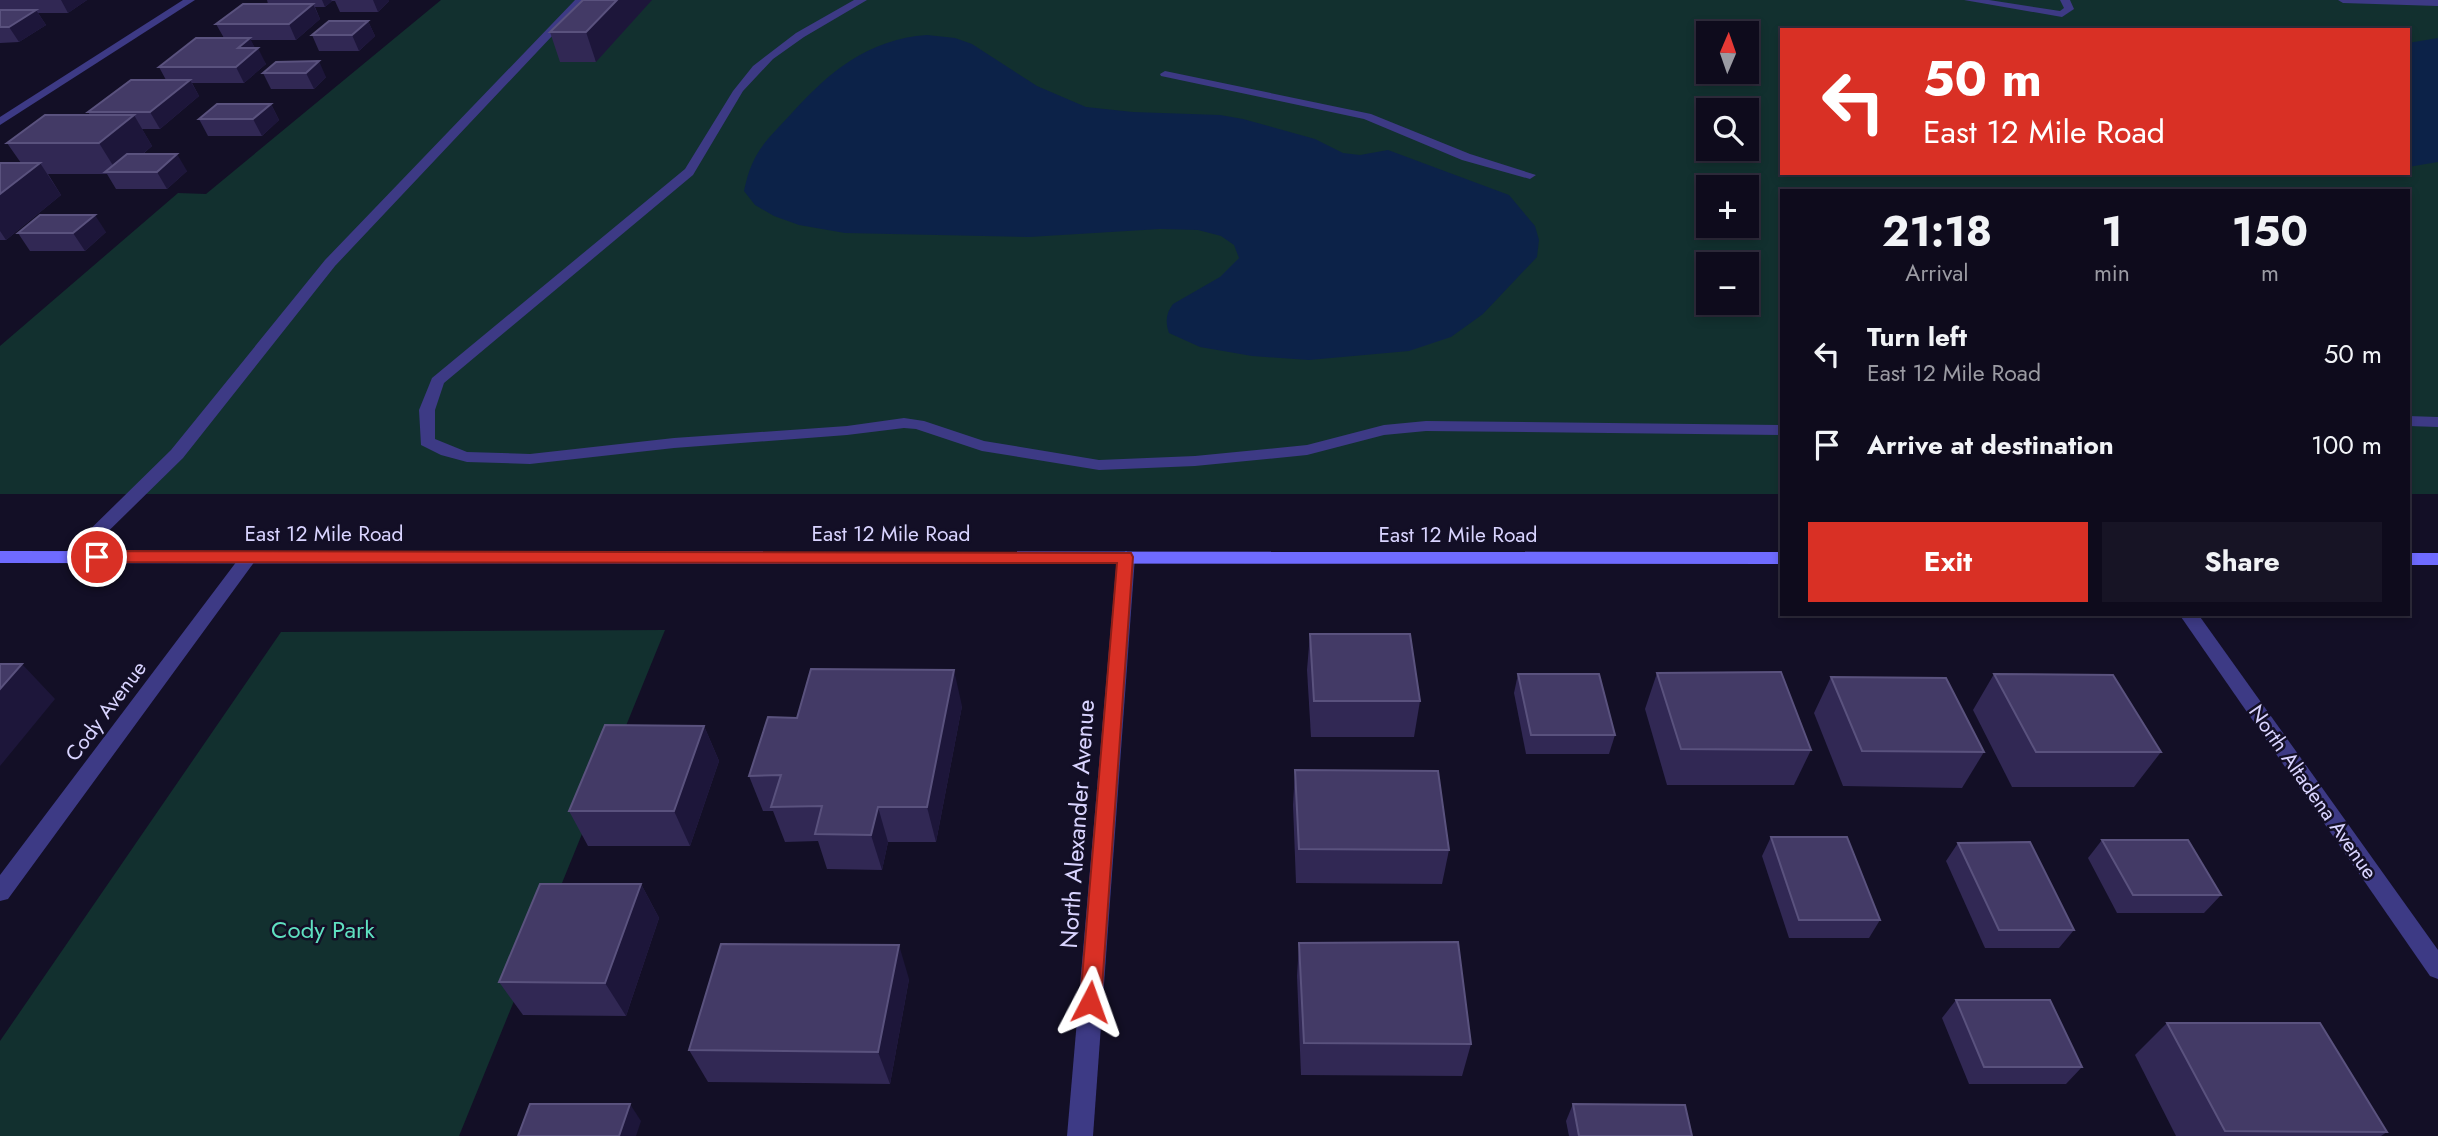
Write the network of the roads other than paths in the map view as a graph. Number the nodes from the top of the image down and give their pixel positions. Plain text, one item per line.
1 (190, 0) edge
2 (581, 0) edge
3 (862, 0) edge
4 (1969, 0) edge
5 (2065, 0) edge
6 (2343, 0) edge
7 (2438, 3) edge
8 (1165, 74) dead end
9 (0, 122) edge
10 (1530, 175) dead end
11 (2410, 421) edge
12 (2438, 422) edge
13 (1780, 430) edge
14 (0, 556) edge
15 (72, 556) junction
16 (249, 557) junction
17 (1126, 557) junction
18 (1780, 558) edge
19 (2410, 559) edge
20 (2438, 559) edge
21 (2189, 616) edge
22 (0, 892) edge
23 (2438, 969) edge
24 (1080, 1136) edge

1 - 9 street
2 - 15 street
3 - 13 street
4 - 5 street
6 - 7 street
8 - 10 street
11 - 12 street
14 - 15 main road, East 12 Mile Road
15 - 16 main road, East 12 Mile Road
16 - 17 main road, East 12 Mile Road
16 - 22 street, Cody Avenue
17 - 18 main road, East 12 Mile Road
17 - 24 street, North Alexander Avenue
19 - 20 main road
21 - 23 street, North Altadena Avenue

